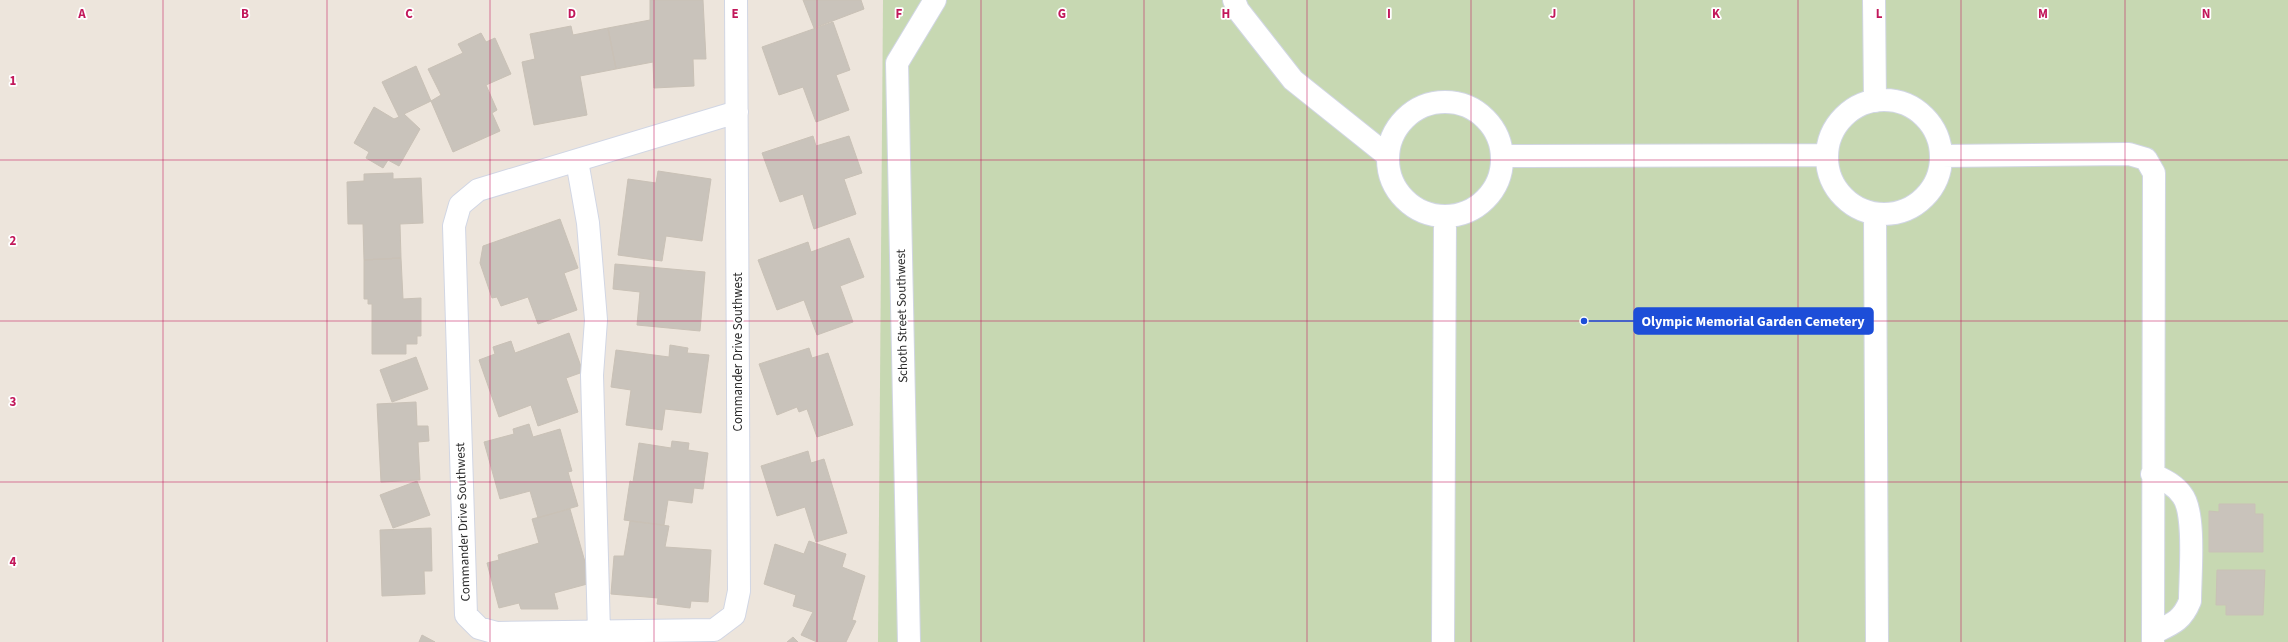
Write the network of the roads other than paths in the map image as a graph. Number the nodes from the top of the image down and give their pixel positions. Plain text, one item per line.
1 (736, 0) edge
2 (935, 0) edge
3 (1234, 0) edge
4 (1874, 0) edge
5 (1875, 101) junction
6 (737, 112) junction
7 (1827, 155) junction
8 (1388, 156) junction
9 (1502, 156) junction
10 (1941, 156) junction
11 (578, 161) junction
12 (1875, 214) junction
13 (1445, 217) junction
14 (2152, 474) junction
15 (599, 632) junction
16 (2153, 637) edge
17 (909, 642) edge
18 (1443, 642) edge
19 (1877, 642) edge

1 - 6 street, Commander Drive Southwest
2 - 17 street, Schoth Street Southwest
3 - 8 street
4 - 5 street
5 - 7 street
5 - 10 street
6 - 11 street, Commander Drive Southwest
6 - 15 street, Commander Drive Southwest
7 - 9 street
7 - 12 street
8 - 9 street
8 - 13 street
9 - 13 street
10 - 12 street
10 - 14 street
11 - 15 street
11 - 15 street, Commander Drive Southwest
12 - 19 street
13 - 18 street
14 - 16 street
14 - 16 street

